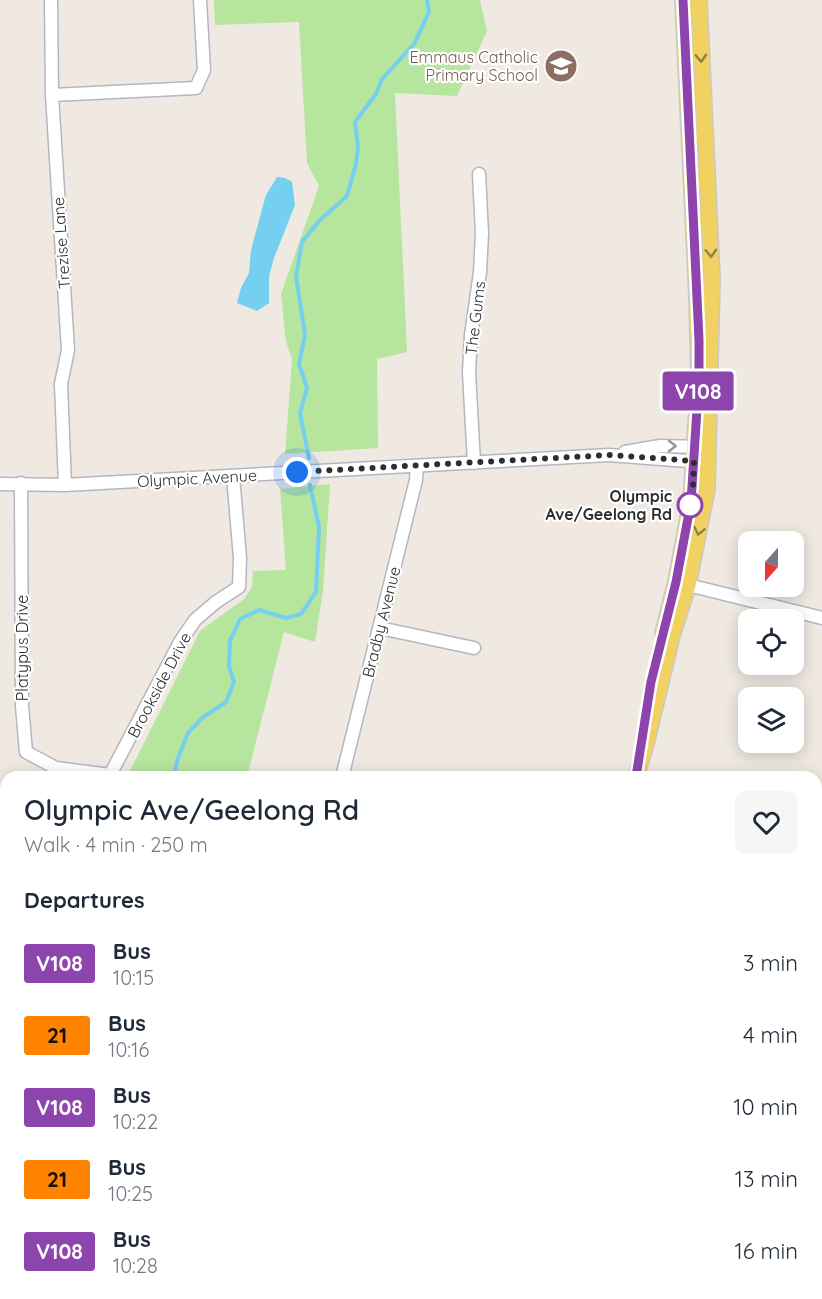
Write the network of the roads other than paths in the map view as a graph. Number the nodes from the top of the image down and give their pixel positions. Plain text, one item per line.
1 (51, 0) edge
2 (200, 0) edge
3 (683, 0) edge
4 (699, 0) edge
5 (52, 95) junction
6 (478, 174) dead end
7 (701, 454) junction
8 (474, 463) junction
9 (417, 466) junction
10 (233, 476) junction
11 (21, 483) junction
12 (0, 484) edge
13 (65, 484) junction
14 (682, 584) junction
15 (822, 618) edge
16 (380, 628) junction
17 (474, 648) dead end
18 (75, 771) edge
19 (113, 771) edge
20 (344, 771) edge
21 (638, 771) edge

1 - 5 street, Trezise Lane
2 - 5 street
3 - 7 main road
4 -> 7 main road
5 - 13 street, Trezise Lane
6 - 8 street, The Gums
7 - 8 street, Olympic Avenue
7 - 14 main road
8 - 9 street, Olympic Avenue
9 - 10 street, Olympic Avenue
9 - 16 street, Bradby Avenue
10 - 13 street, Olympic Avenue
10 - 19 street, Brookside Drive
11 - 12 street, Olympic Avenue
11 - 13 street, Olympic Avenue
11 - 18 street, Platypus Drive
14 - 15 street
14 - 21 main road
16 - 17 street
16 - 20 street, Bradby Avenue

